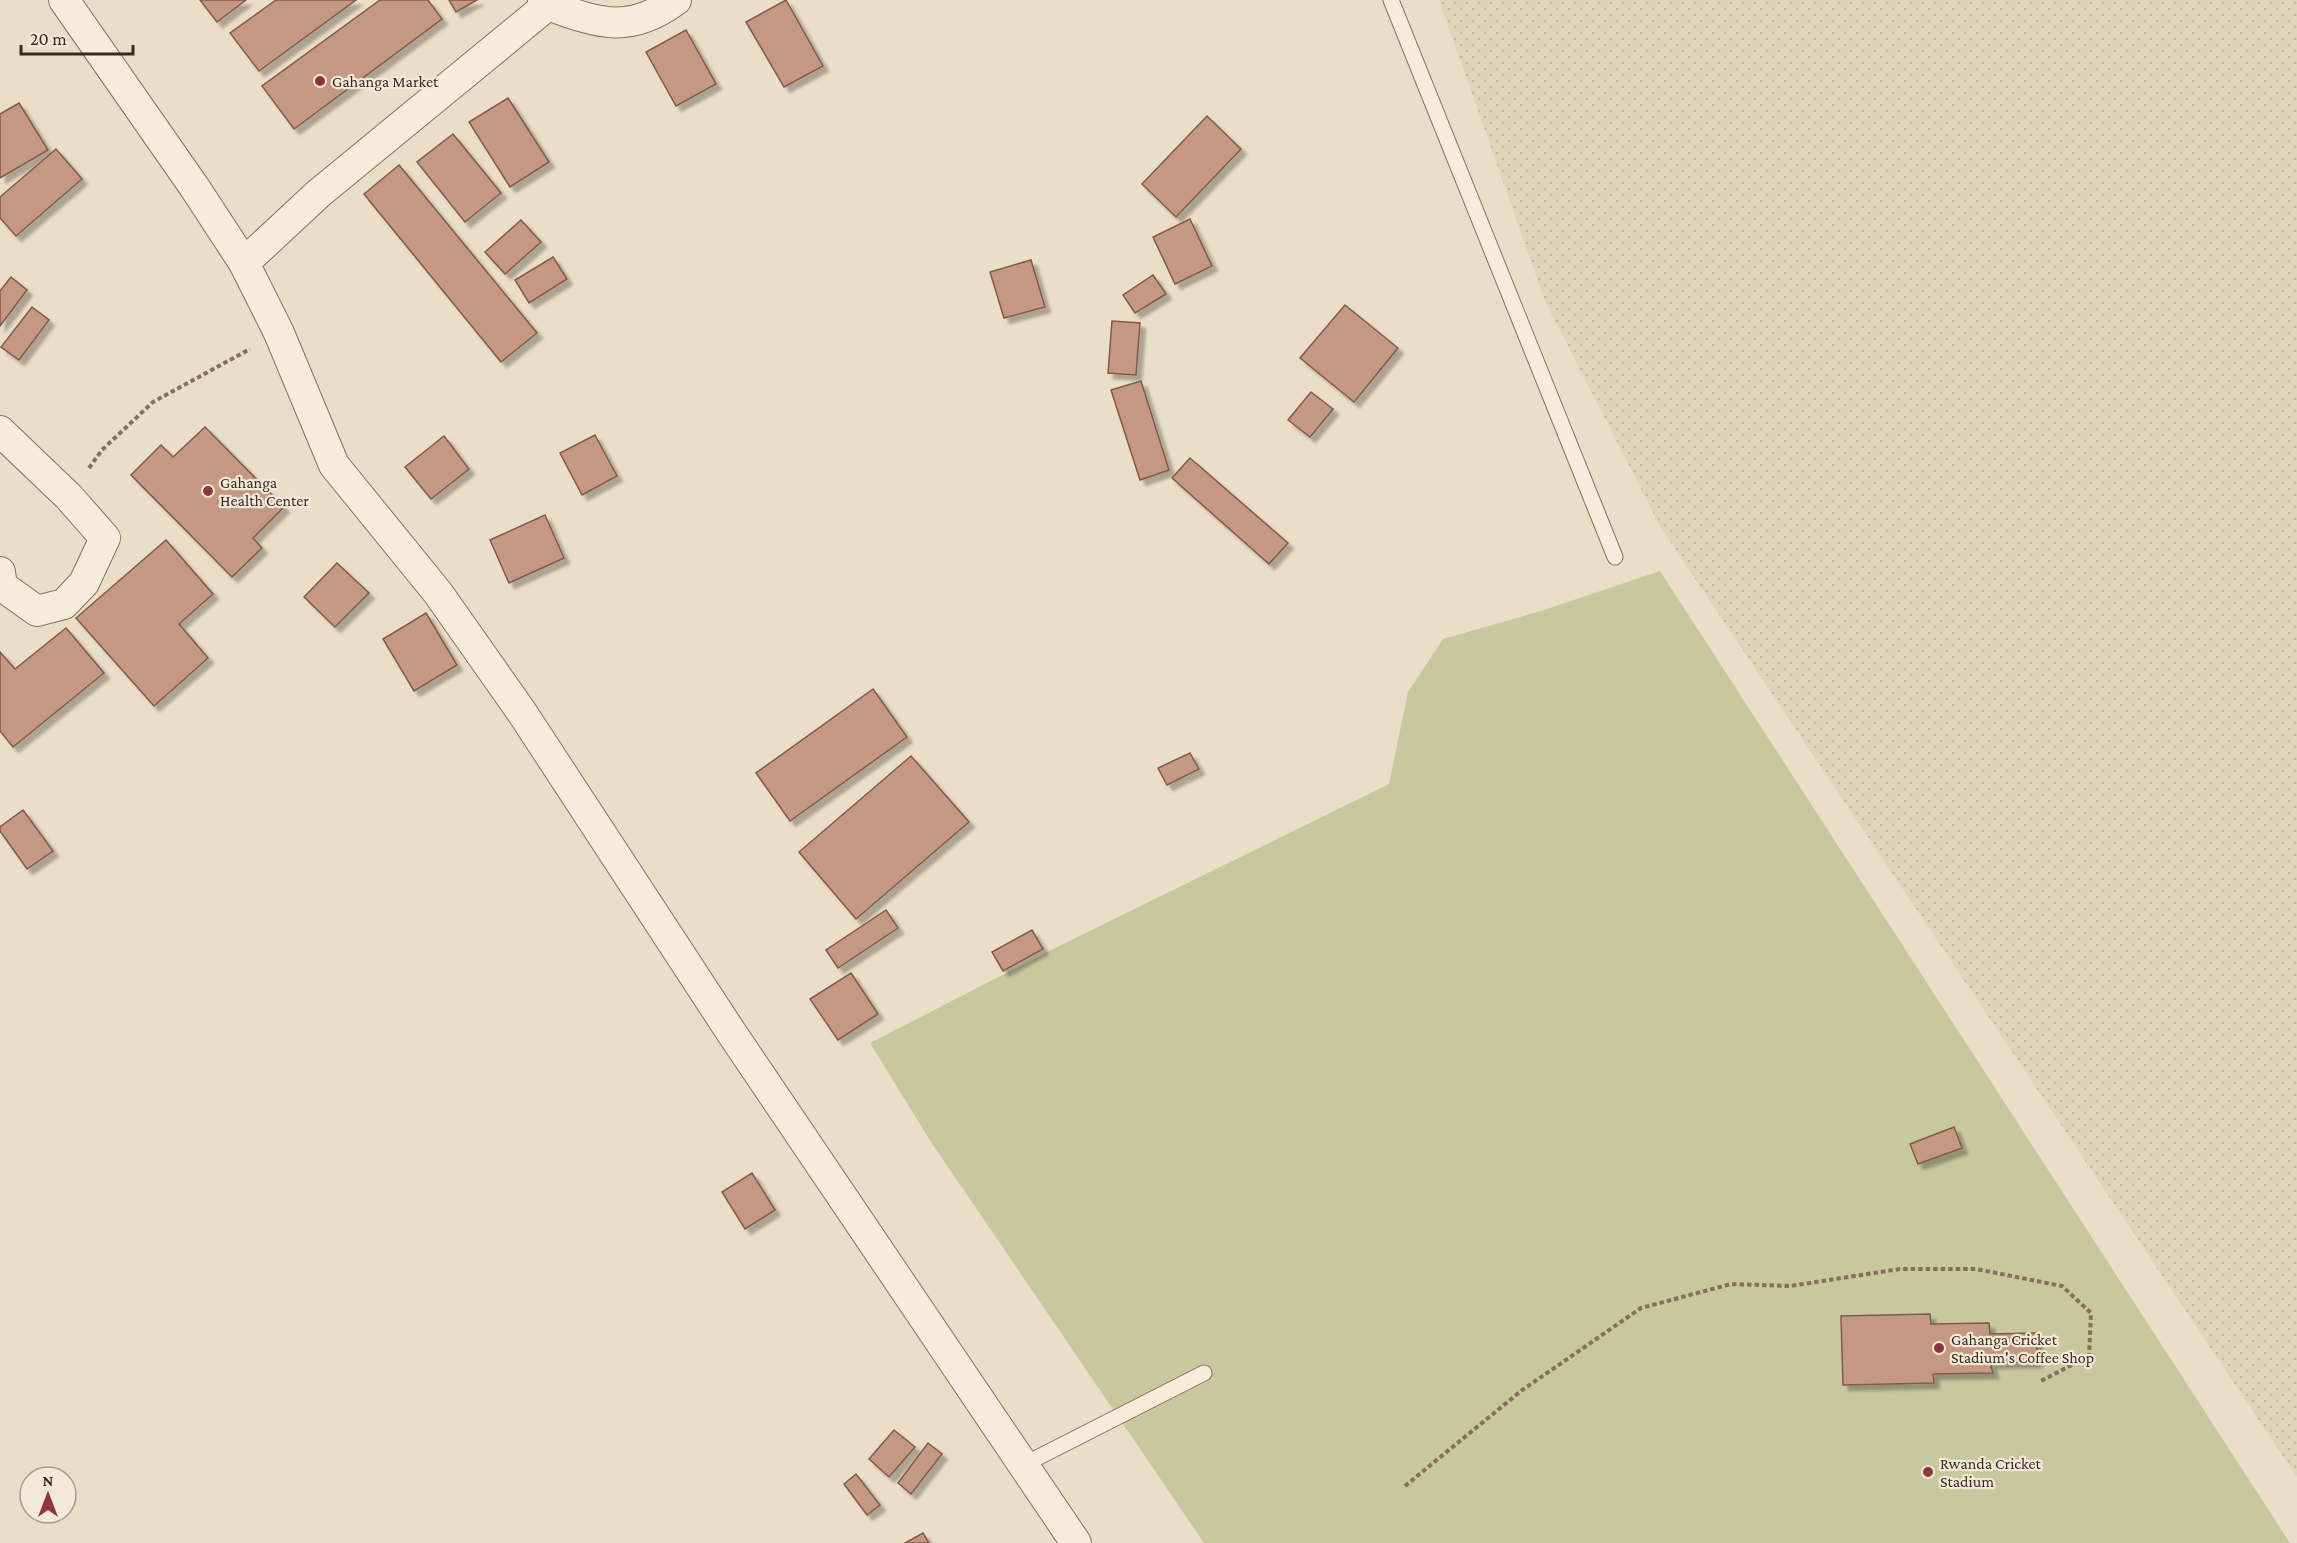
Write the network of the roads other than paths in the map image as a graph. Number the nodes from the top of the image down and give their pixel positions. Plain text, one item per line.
1 (64, 0) edge
2 (676, 0) edge
3 (1390, 0) edge
4 (545, 2) edge
5 (244, 263) junction
6 (0, 432) edge
7 (1615, 557) dead end
8 (0, 572) edge
9 (1204, 1372) dead end
10 (1024, 1464) junction
11 (1076, 1543) edge

1 - 5 street
2 - 4 street
3 - 7 lane
4 - 5 street
5 - 10 street
6 - 8 street
9 - 10 lane
10 - 11 street

